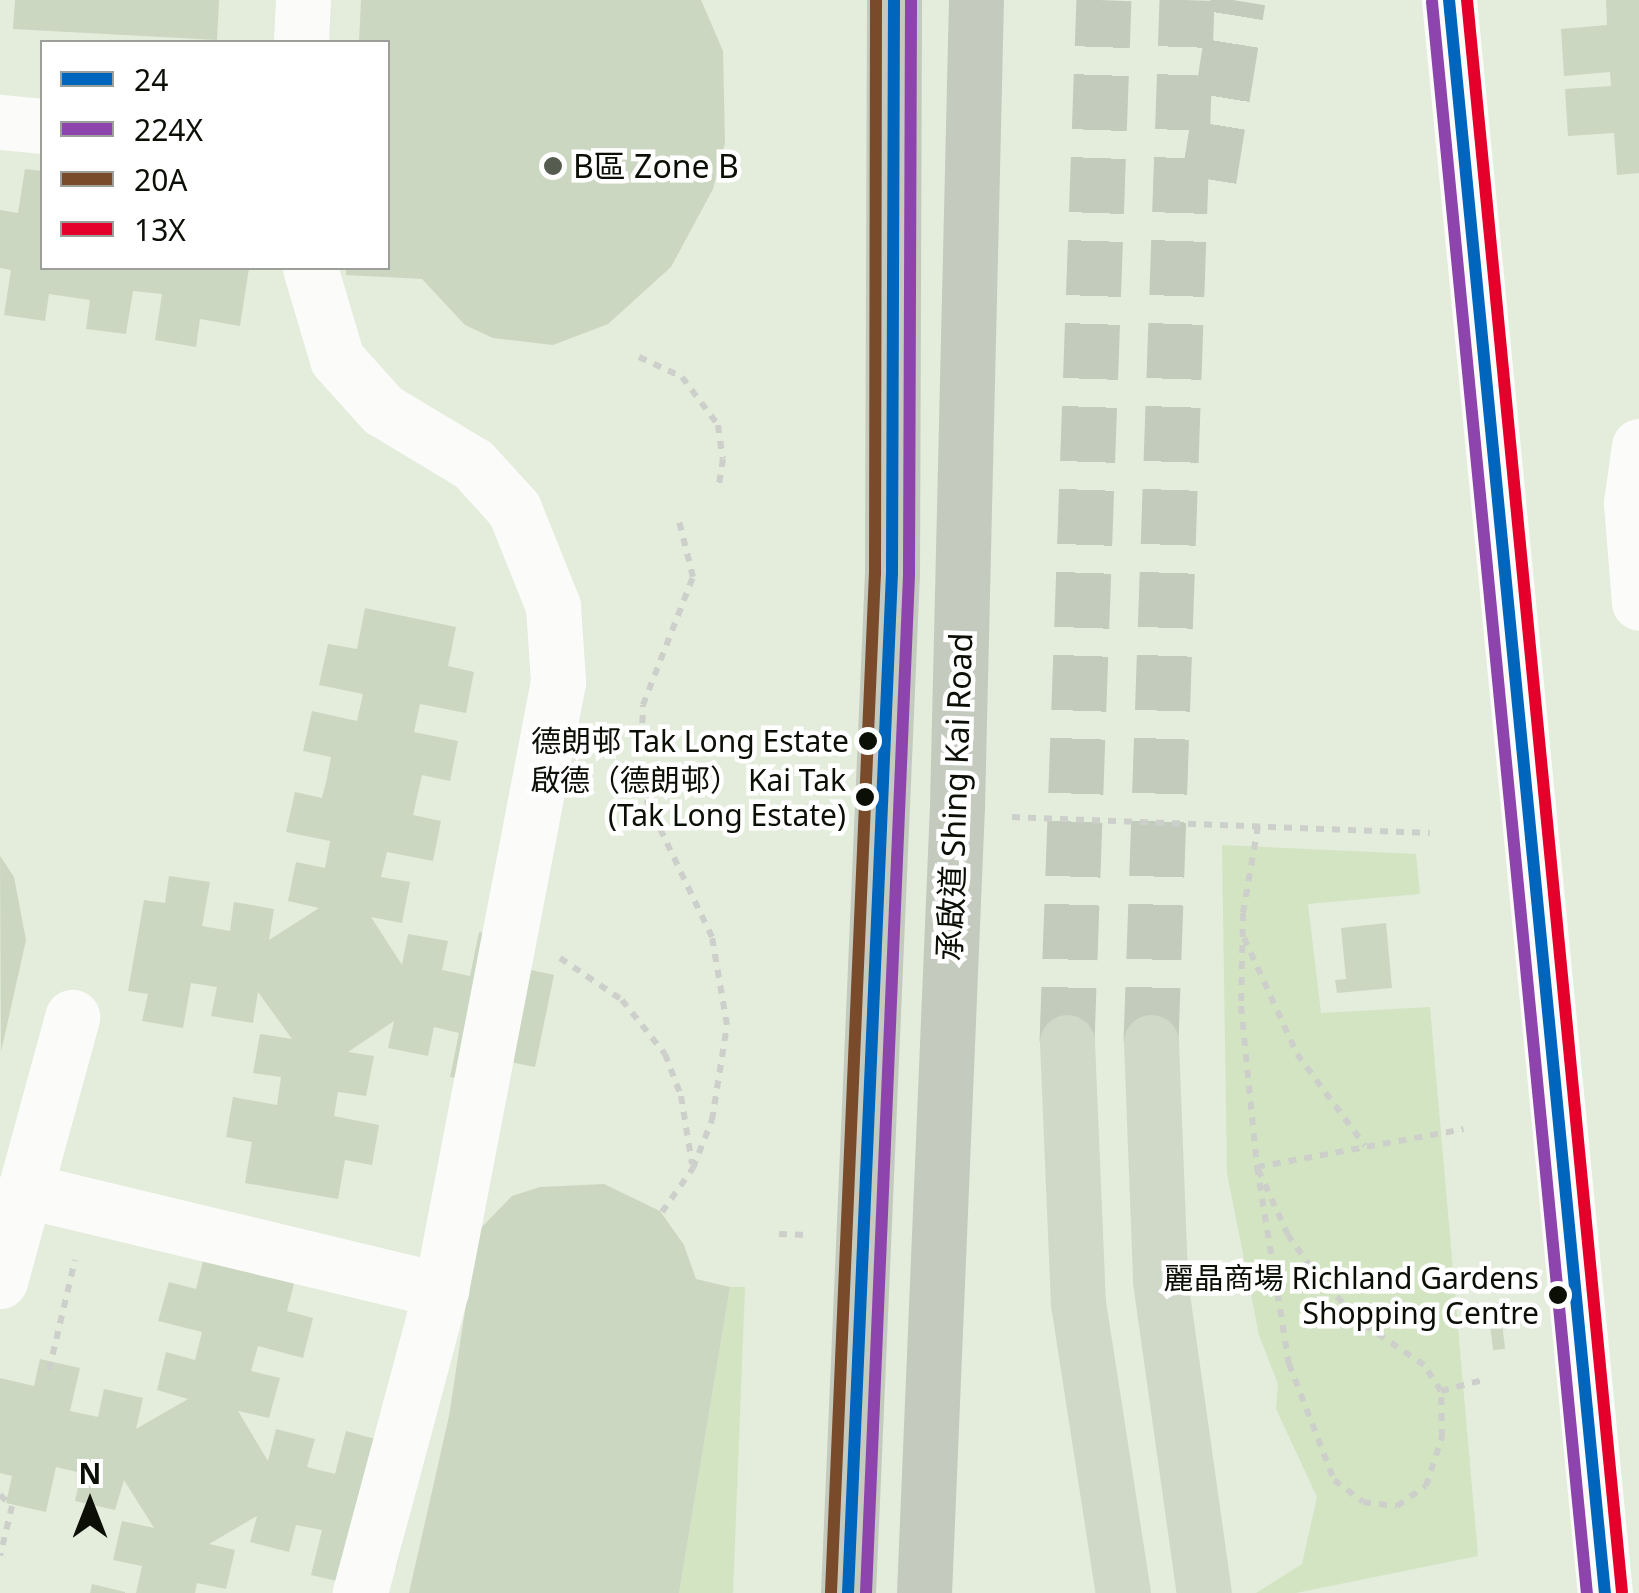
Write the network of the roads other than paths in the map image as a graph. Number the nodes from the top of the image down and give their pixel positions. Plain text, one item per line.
1 (303, 0) edge
2 (894, 0) edge
3 (976, 0) edge
4 (1448, 0) edge
5 (301, 40) edge
6 (0, 122) edge
7 (40, 126) edge
8 (311, 270) edge
9 (1639, 446) edge
10 (1639, 603) edge
11 (72, 1016) dead end
12 (1067, 1042) tunnel mouth
13 (1150, 1042) tunnel mouth
14 (24, 1190) junction
15 (0, 1281) edge
16 (441, 1290) junction
17 (360, 1593) edge
18 (848, 1593) edge
19 (924, 1593) edge
20 (1123, 1593) edge
21 (1204, 1593) edge
22 (1605, 1593) edge

1 - 5 street
2 - 18 main road
3 - 19 main road, 承啟道 Shing Kai Road
4 - 22 street
6 - 7 street
8 - 16 street
9 - 10 street
11 - 14 street
12 - 20 highway
13 - 21 highway
14 - 15 street
14 - 16 street
16 - 17 street

